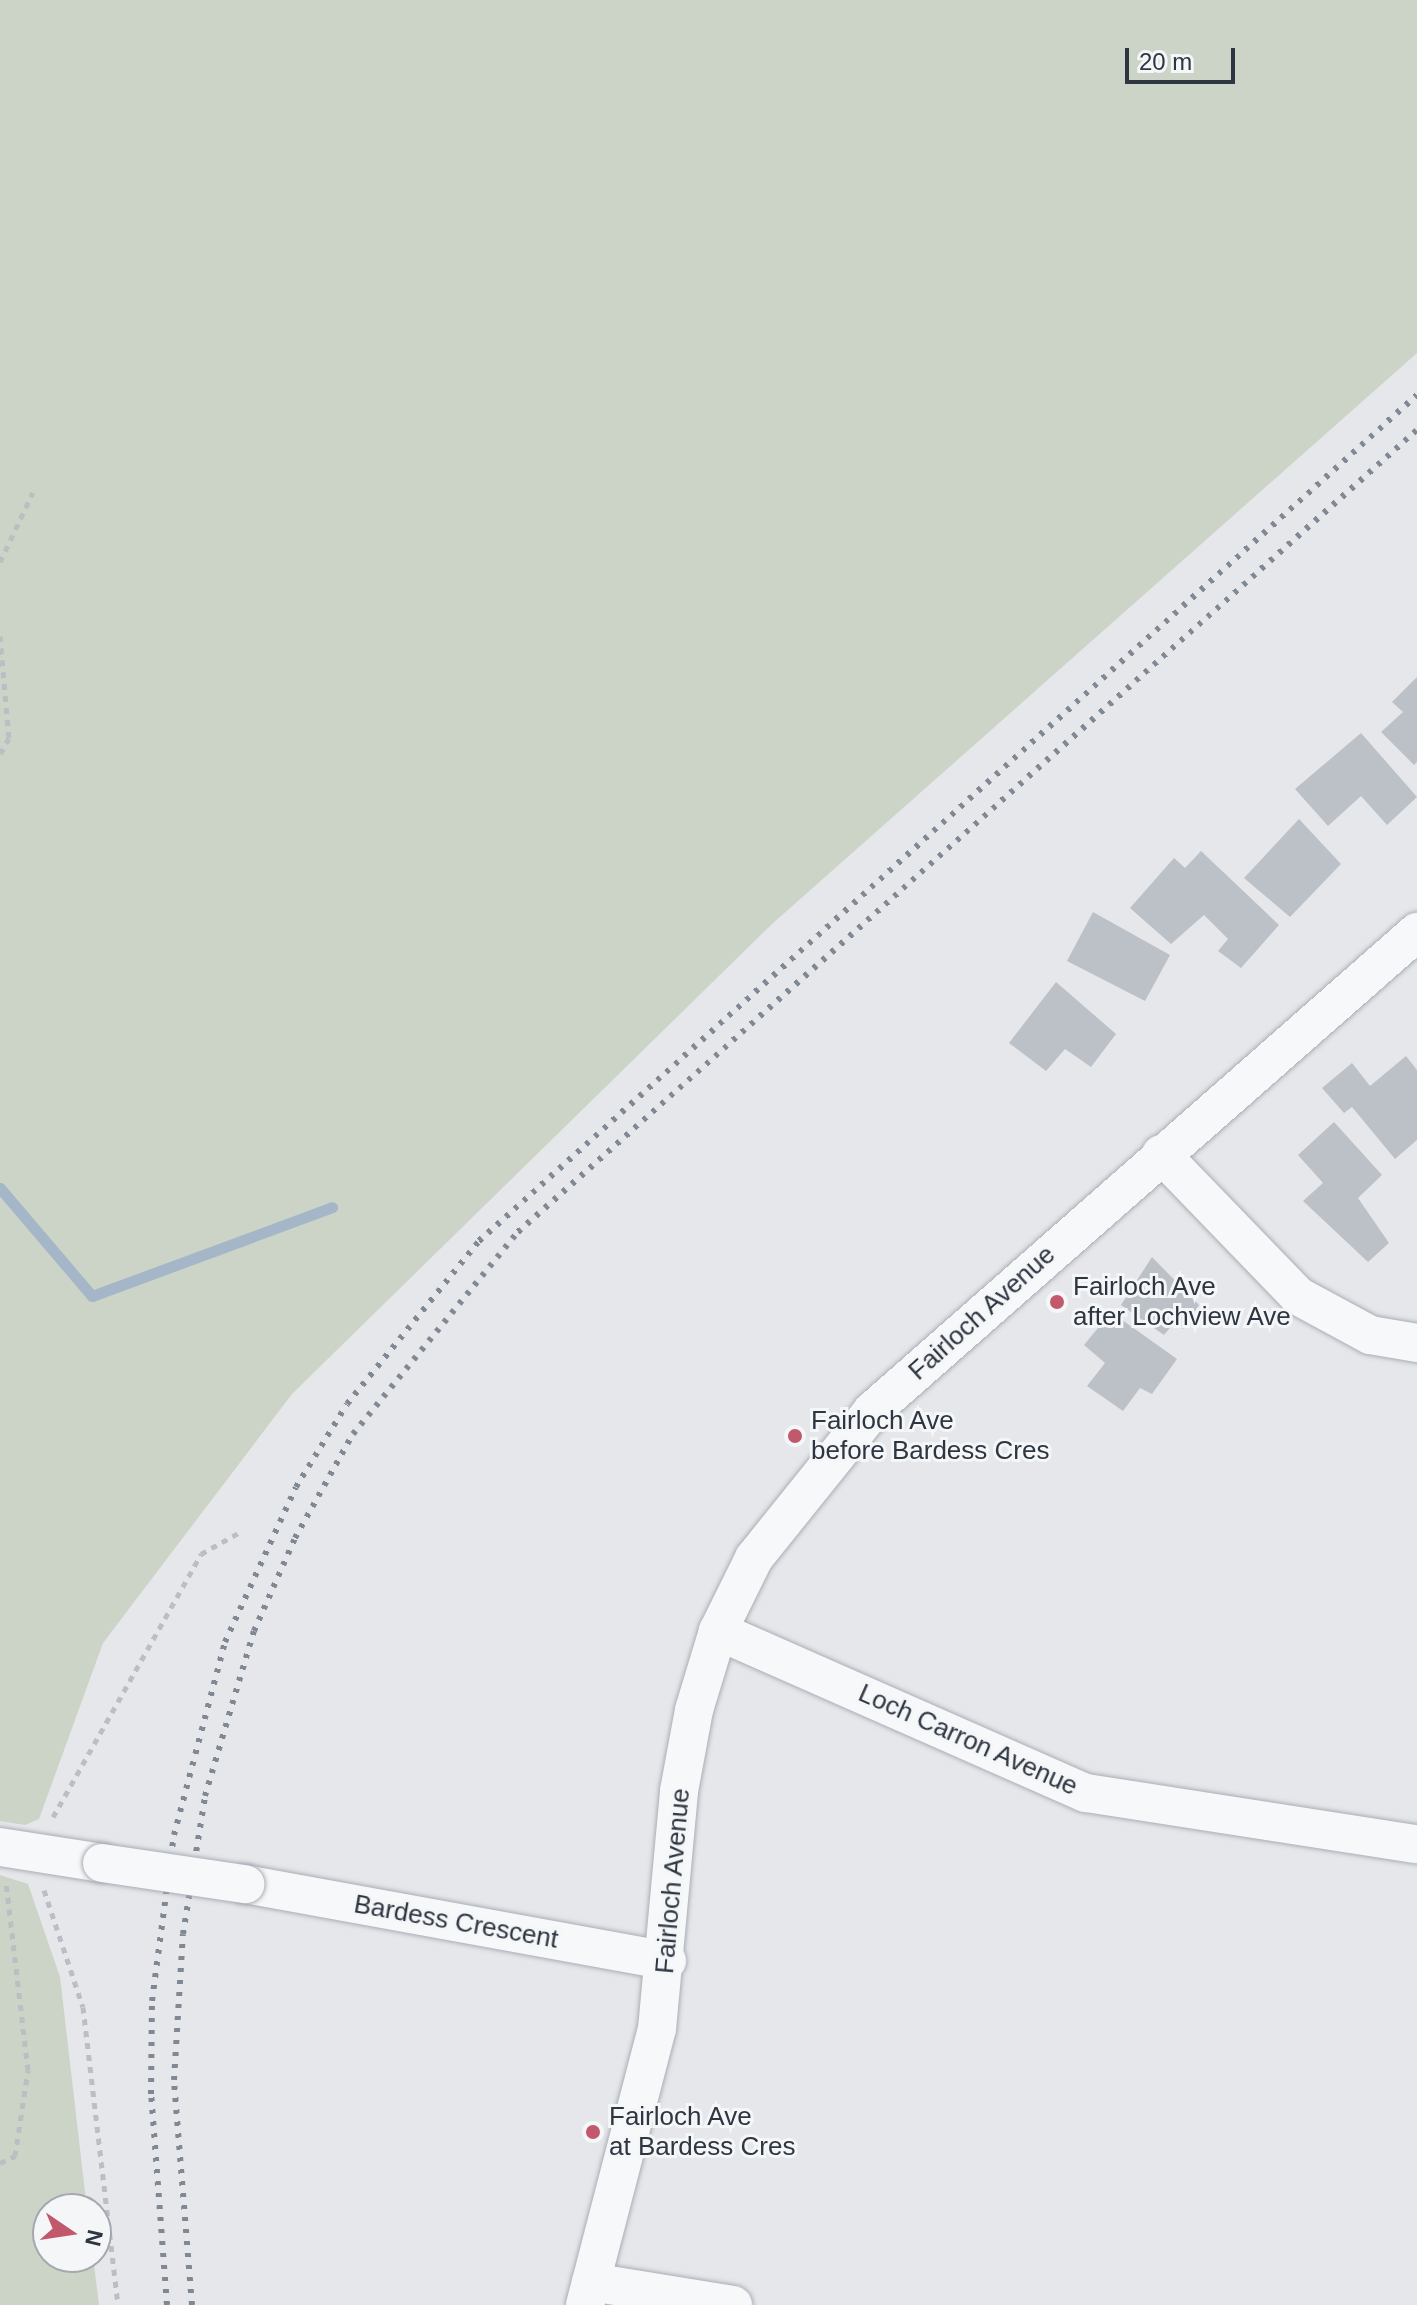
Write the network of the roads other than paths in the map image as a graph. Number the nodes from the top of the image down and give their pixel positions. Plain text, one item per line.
1 (1417, 932) edge
2 (1161, 1154) junction
3 (1417, 1343) edge
4 (718, 1631) junction
5 (1417, 1844) edge
6 (0, 1847) edge
7 (667, 1961) junction
8 (588, 2294) edge
9 (733, 2305) edge

1 - 2 street, Fairloch Avenue
2 - 3 street
2 - 4 street, Fairloch Avenue
4 - 5 street, Loch Carron Avenue
4 - 7 street, Fairloch Avenue
6 - 7 street, Bardess Crescent, bridge
7 - 8 street, Fairloch Avenue
8 - 9 street

